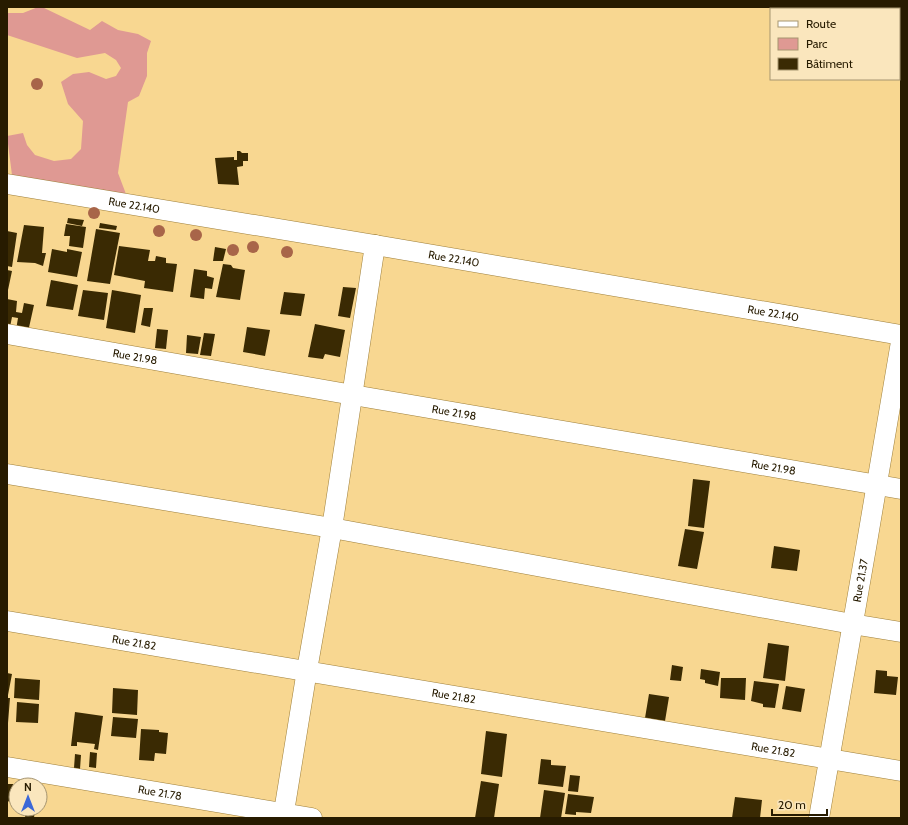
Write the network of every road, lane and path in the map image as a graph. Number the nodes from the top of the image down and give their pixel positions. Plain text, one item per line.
1 (7, 184) edge
2 (375, 245) junction
3 (7, 334) edge
4 (901, 335) edge
5 (901, 342) edge
6 (353, 395) junction
7 (7, 474) edge
8 (877, 486) junction
9 (901, 490) edge
10 (332, 528) junction
11 (7, 621) edge
12 (852, 624) junction
13 (901, 632) edge
14 (307, 670) junction
15 (830, 759) junction
16 (7, 767) edge
17 (901, 771) edge
18 (283, 816) edge
19 (312, 818) edge
20 (819, 818) edge

1 - 2 street, Rue 22.140
2 - 4 street, Rue 22.140
2 - 6 street
3 - 6 street, Rue 21.98
5 - 8 street, Rue 21.37
6 - 8 street, Rue 21.98
6 - 10 street
7 - 10 street
8 - 9 street, Rue 21.98
8 - 12 street, Rue 21.37
10 - 12 street
10 - 14 street
11 - 14 street, Rue 21.82
12 - 13 street
12 - 15 street, Rue 21.37
14 - 15 street, Rue 21.82
14 - 18 street
15 - 17 street, Rue 21.82
15 - 20 street, Rue 21.37
16 - 18 street, Rue 21.78
18 - 19 street, Rue 21.78

